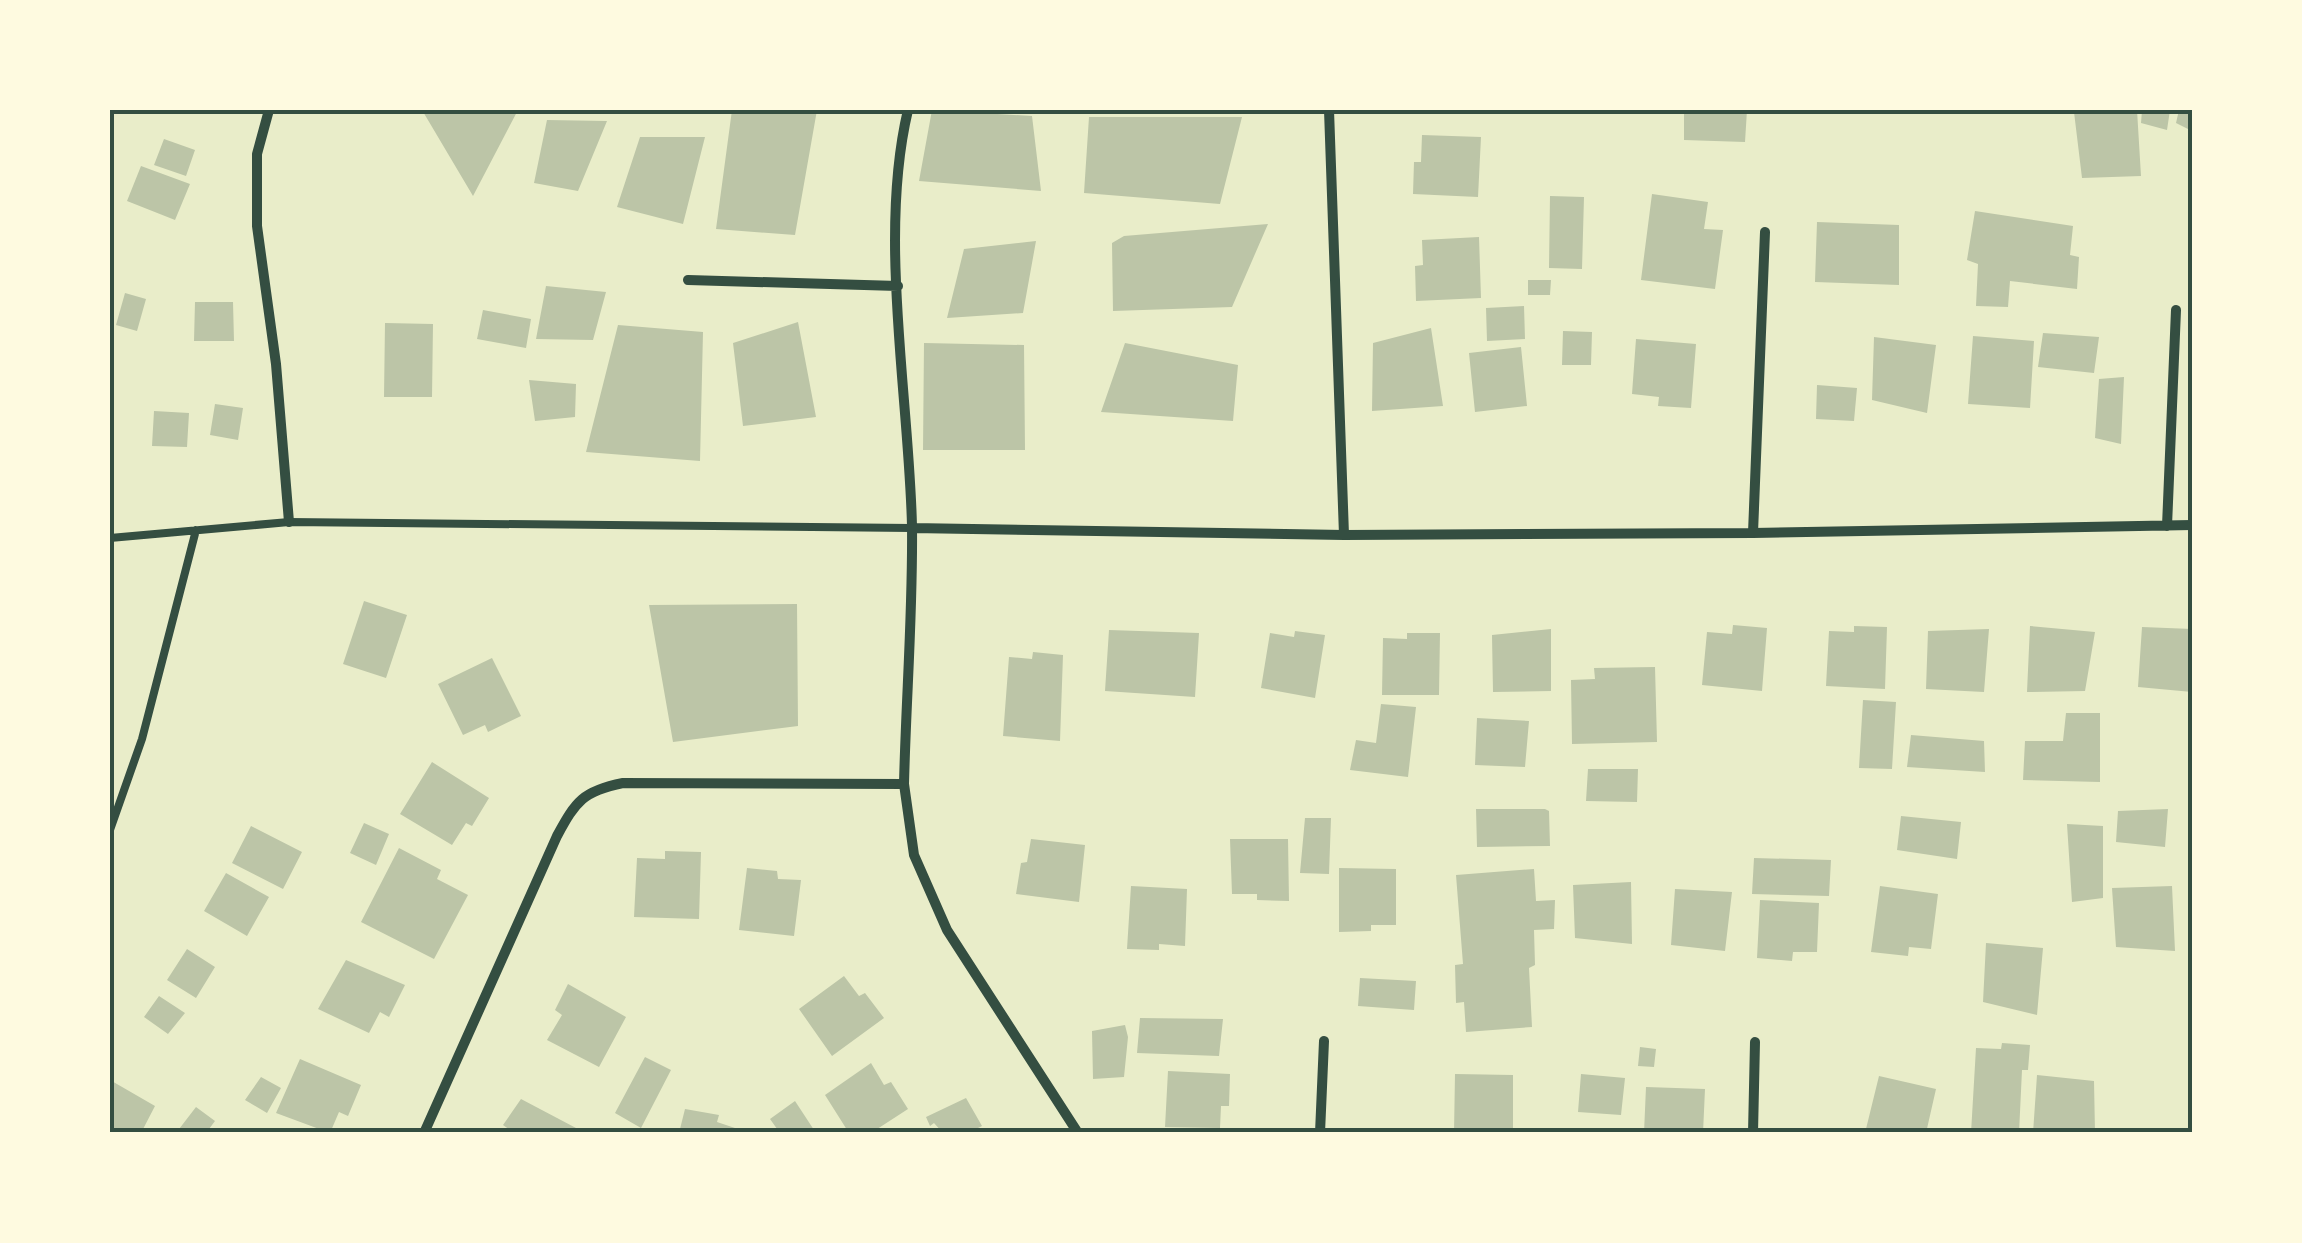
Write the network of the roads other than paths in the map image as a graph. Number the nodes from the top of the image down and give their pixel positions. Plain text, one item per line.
1 (269, 110) edge
2 (908, 110) edge
3 (1328, 110) edge
4 (1764, 232) dead end
5 (688, 280) dead end
6 (898, 286) junction
7 (2176, 310) dead end
8 (289, 522) junction
9 (2192, 525) edge
10 (2168, 526) junction
11 (912, 528) junction
12 (196, 530) junction
13 (1753, 533) junction
14 (1344, 535) junction
15 (110, 538) edge
16 (904, 784) junction
17 (110, 830) edge
18 (1324, 1041) dead end
19 (1754, 1042) dead end
20 (424, 1133) edge
21 (1078, 1133) edge
22 (1320, 1133) edge
23 (1753, 1133) edge

1 - 8 street
2 - 6 street
3 - 14 street
4 - 13 street
5 - 6 street
6 - 11 street
7 - 10 street
8 - 11 lane
8 - 12 lane
9 - 10 street
10 - 13 street
11 - 14 street
11 - 16 street
12 - 15 lane
12 - 17 lane
13 - 14 street
16 - 20 street
16 - 21 street
18 - 22 street
19 - 23 street

